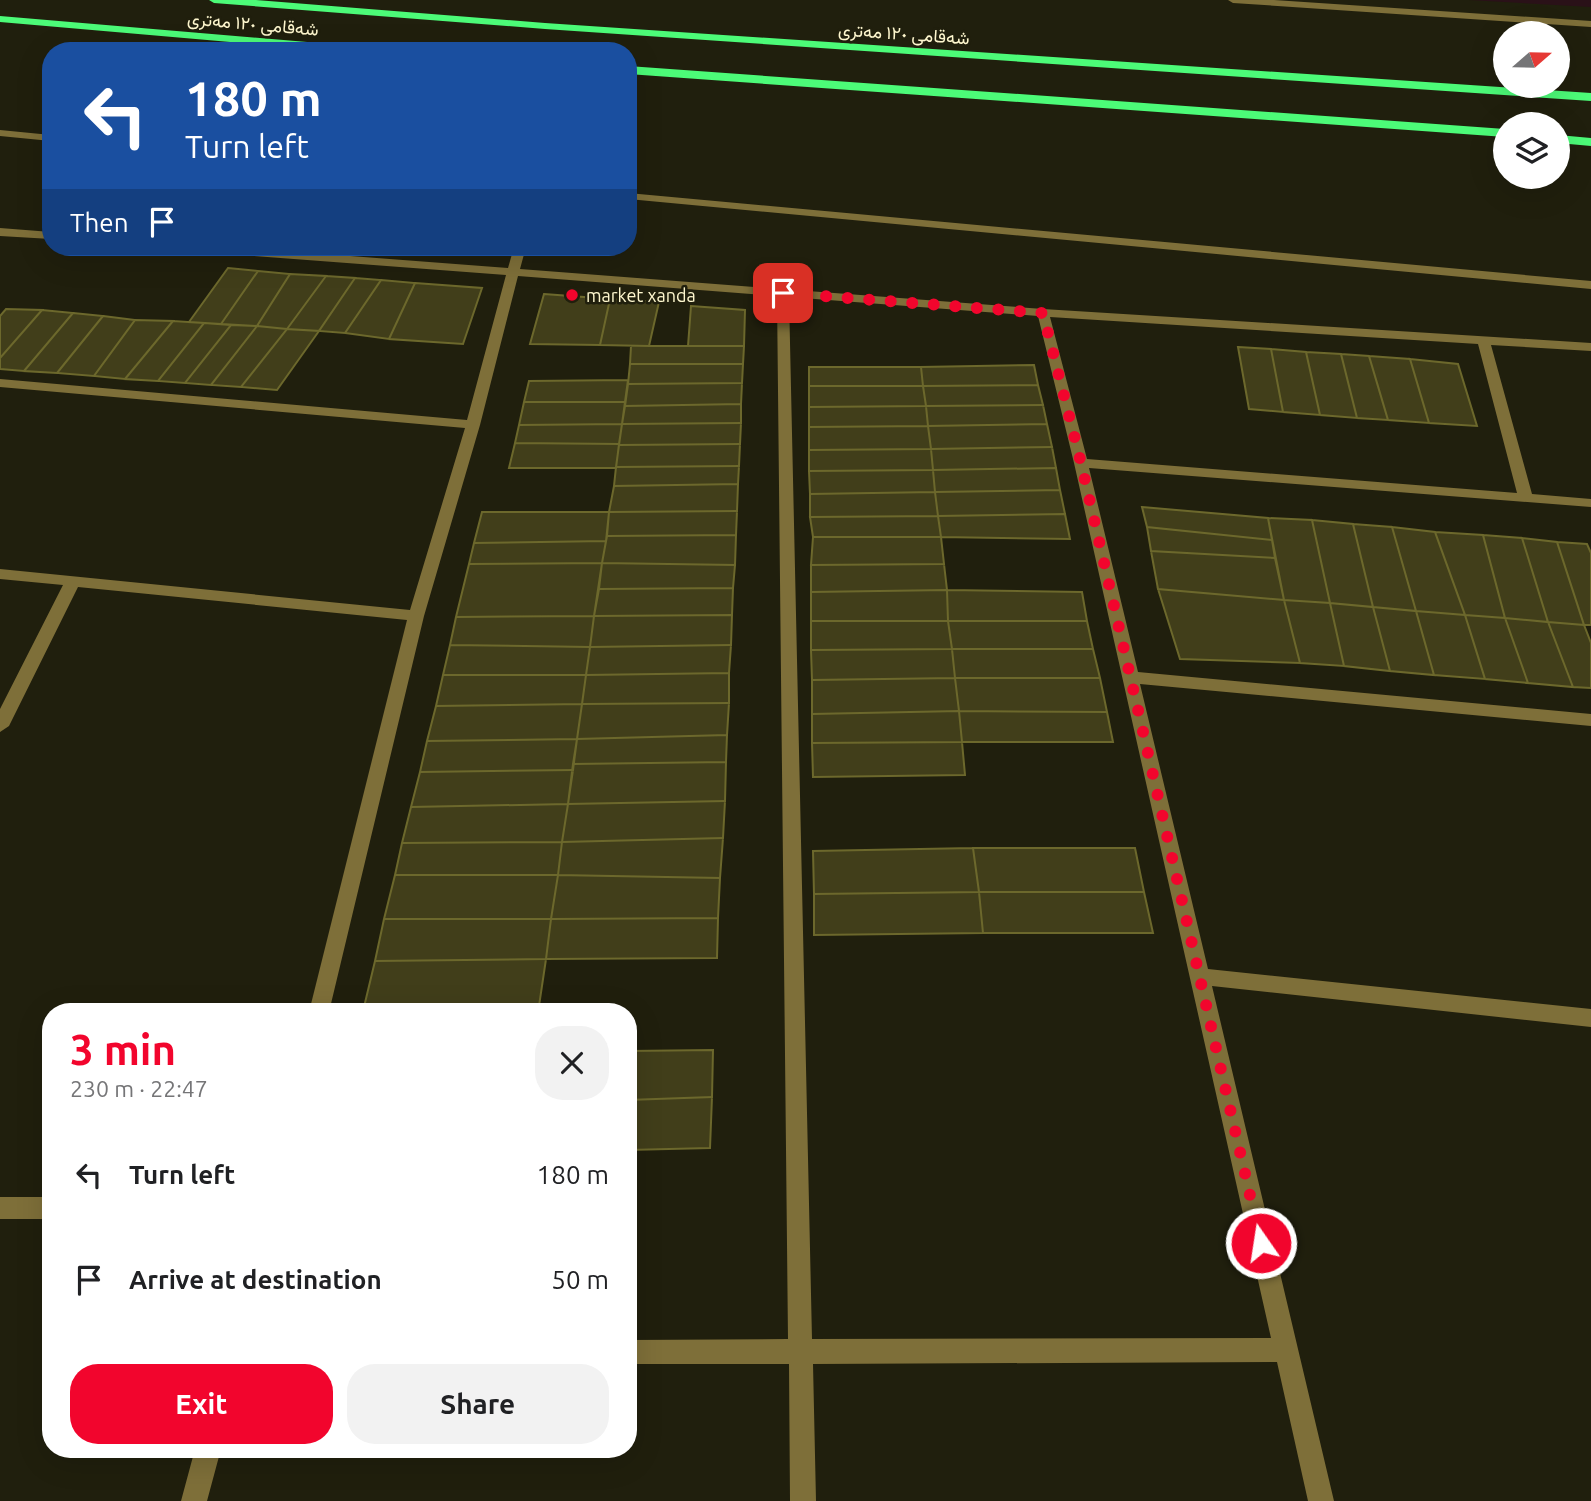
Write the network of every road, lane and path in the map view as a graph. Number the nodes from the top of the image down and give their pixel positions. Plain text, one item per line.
1 (214, 0) edge
2 (1233, 0) edge
3 (1300, 2) edge
4 (0, 19) edge
5 (1591, 24) edge
6 (272, 42) edge
7 (637, 71) edge
8 (1591, 95) edge
9 (1493, 132) edge
10 (0, 133) edge
11 (42, 137) edge
12 (1570, 139) edge
13 (1591, 141) edge
14 (637, 197) edge
15 (0, 232) edge
16 (42, 235) edge
17 (306, 256) edge
18 (517, 256) edge
19 (513, 272) junction
20 (1591, 285) edge
21 (783, 293) junction
22 (1043, 313) junction
23 (1484, 341) junction
24 (1591, 347) edge
25 (0, 383) edge
26 (474, 425) junction
27 (1081, 463) junction
28 (1526, 498) junction
29 (1591, 503) edge
30 (0, 574) edge
31 (73, 581) junction
32 (416, 616) junction
33 (1130, 677) junction
34 (1591, 720) edge
35 (0, 726) edge
36 (1198, 976) junction
37 (321, 1003) edge
38 (1591, 1018) edge
39 (0, 1208) edge
40 (42, 1208) edge
41 (803, 1350) junction
42 (1286, 1350) junction
43 (637, 1352) edge
44 (206, 1458) edge
45 (194, 1501) edge
46 (803, 1501) edge
47 (1321, 1501) edge

1 - 8 highway, شەقامی ١٢٠ مەتری
2 - 3 street
3 - 5 street
4 - 6 highway, شەقامی ١٢٠ مەتری
7 - 9 highway
10 - 11 street
12 - 13 highway
14 - 20 street
15 - 16 street
17 - 19 street
18 - 19 street
19 - 21 street
19 - 26 street
21 - 22 street
21 - 41 street
22 - 23 street
22 - 27 street
23 - 24 street
23 - 28 street
25 - 26 street
26 - 32 street
27 - 28 street
27 - 33 street
28 - 29 street
30 - 31 street
31 - 32 street
31 - 35 street
32 - 37 street
33 - 34 street
33 - 36 street
36 - 38 street
36 - 42 street
39 - 40 street
41 - 42 street
41 - 43 street
41 - 46 street
42 - 47 street
44 - 45 street

